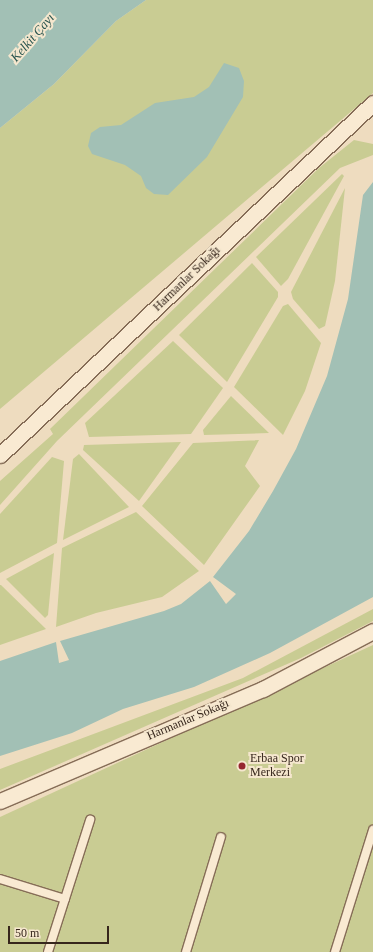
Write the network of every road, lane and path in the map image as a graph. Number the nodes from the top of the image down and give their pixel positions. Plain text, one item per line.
1 (373, 103) edge
2 (0, 455) edge
3 (373, 631) edge
4 (0, 801) edge
5 (90, 820) dead end
6 (373, 830) edge
7 (221, 837) dead end
8 (0, 879) edge
9 (65, 899) junction
10 (48, 952) edge
11 (186, 952) edge
12 (335, 952) edge

1 - 2 street, Harmanlar Sokağı
3 - 4 street, Harmanlar Sokağı
5 - 9 lane
6 - 12 lane
7 - 11 lane
8 - 9 lane
9 - 10 lane

